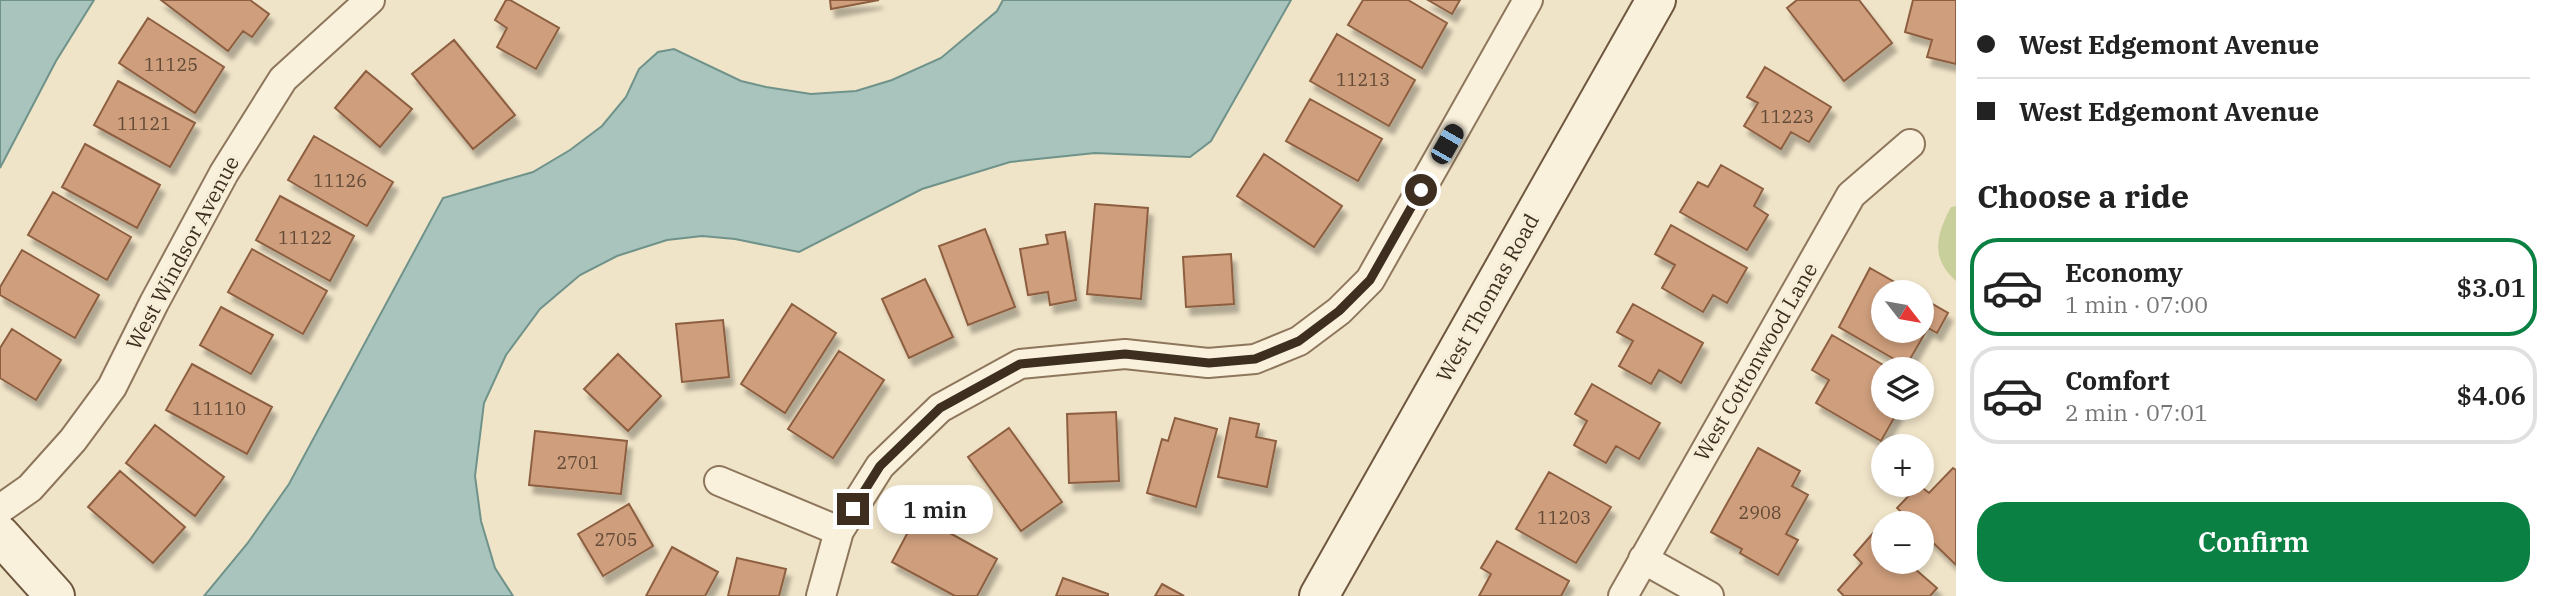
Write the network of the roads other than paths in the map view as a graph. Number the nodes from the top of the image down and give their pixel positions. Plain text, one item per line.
1 (370, 0) edge
2 (1528, 0) edge
3 (1656, 0) edge
4 (1910, 144) dead end
5 (719, 481) dead end
6 (0, 509) edge
7 (839, 531) junction
8 (0, 535) edge
9 (1643, 559) junction
10 (55, 596) edge
11 (821, 596) edge
12 (1319, 596) edge
13 (1623, 596) edge
14 (1709, 596) edge

1 - 6 street, West Windsor Avenue
2 - 7 street
3 - 12 main road, West Thomas Road
4 - 9 street, West Cottonwood Lane
5 - 7 street
7 - 11 street
8 - 10 main road
9 - 13 street, West Cottonwood Lane
9 - 14 street

